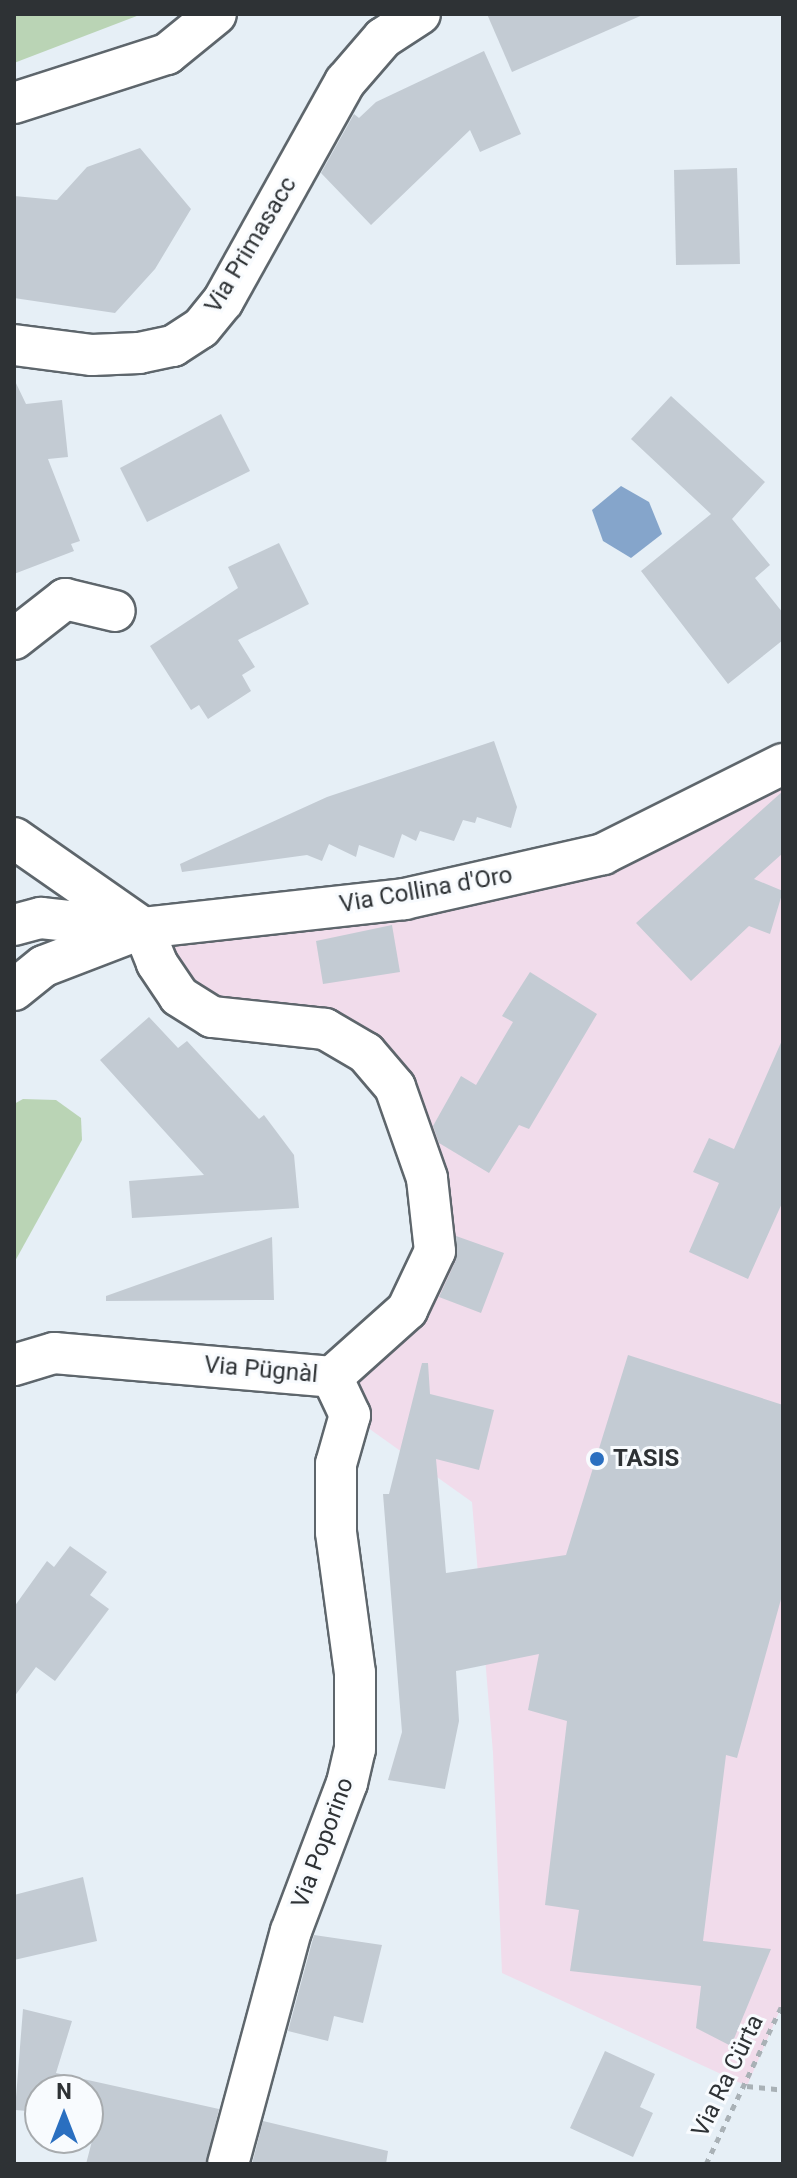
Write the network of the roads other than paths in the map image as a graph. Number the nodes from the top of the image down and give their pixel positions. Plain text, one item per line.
1 (216, 14) edge
2 (420, 14) edge
3 (14, 103) edge
4 (14, 345) edge
5 (115, 611) dead end
6 (14, 639) edge
7 (783, 764) edge
8 (14, 838) edge
9 (14, 925) edge
10 (143, 928) junction
11 (14, 990) edge
12 (14, 1365) edge
13 (332, 1377) junction
14 (228, 2164) edge

1 - 3 street
2 - 4 street, Via Primasacc
5 - 6 street
7 - 10 street, Via Collina d'Oro
8 - 10 street
9 - 10 street
10 - 11 street, Via Collina d'Oro
10 - 13 street, Via Pügnàl
12 - 13 street, Via Pügnàl
13 - 14 street, Via Poporino

